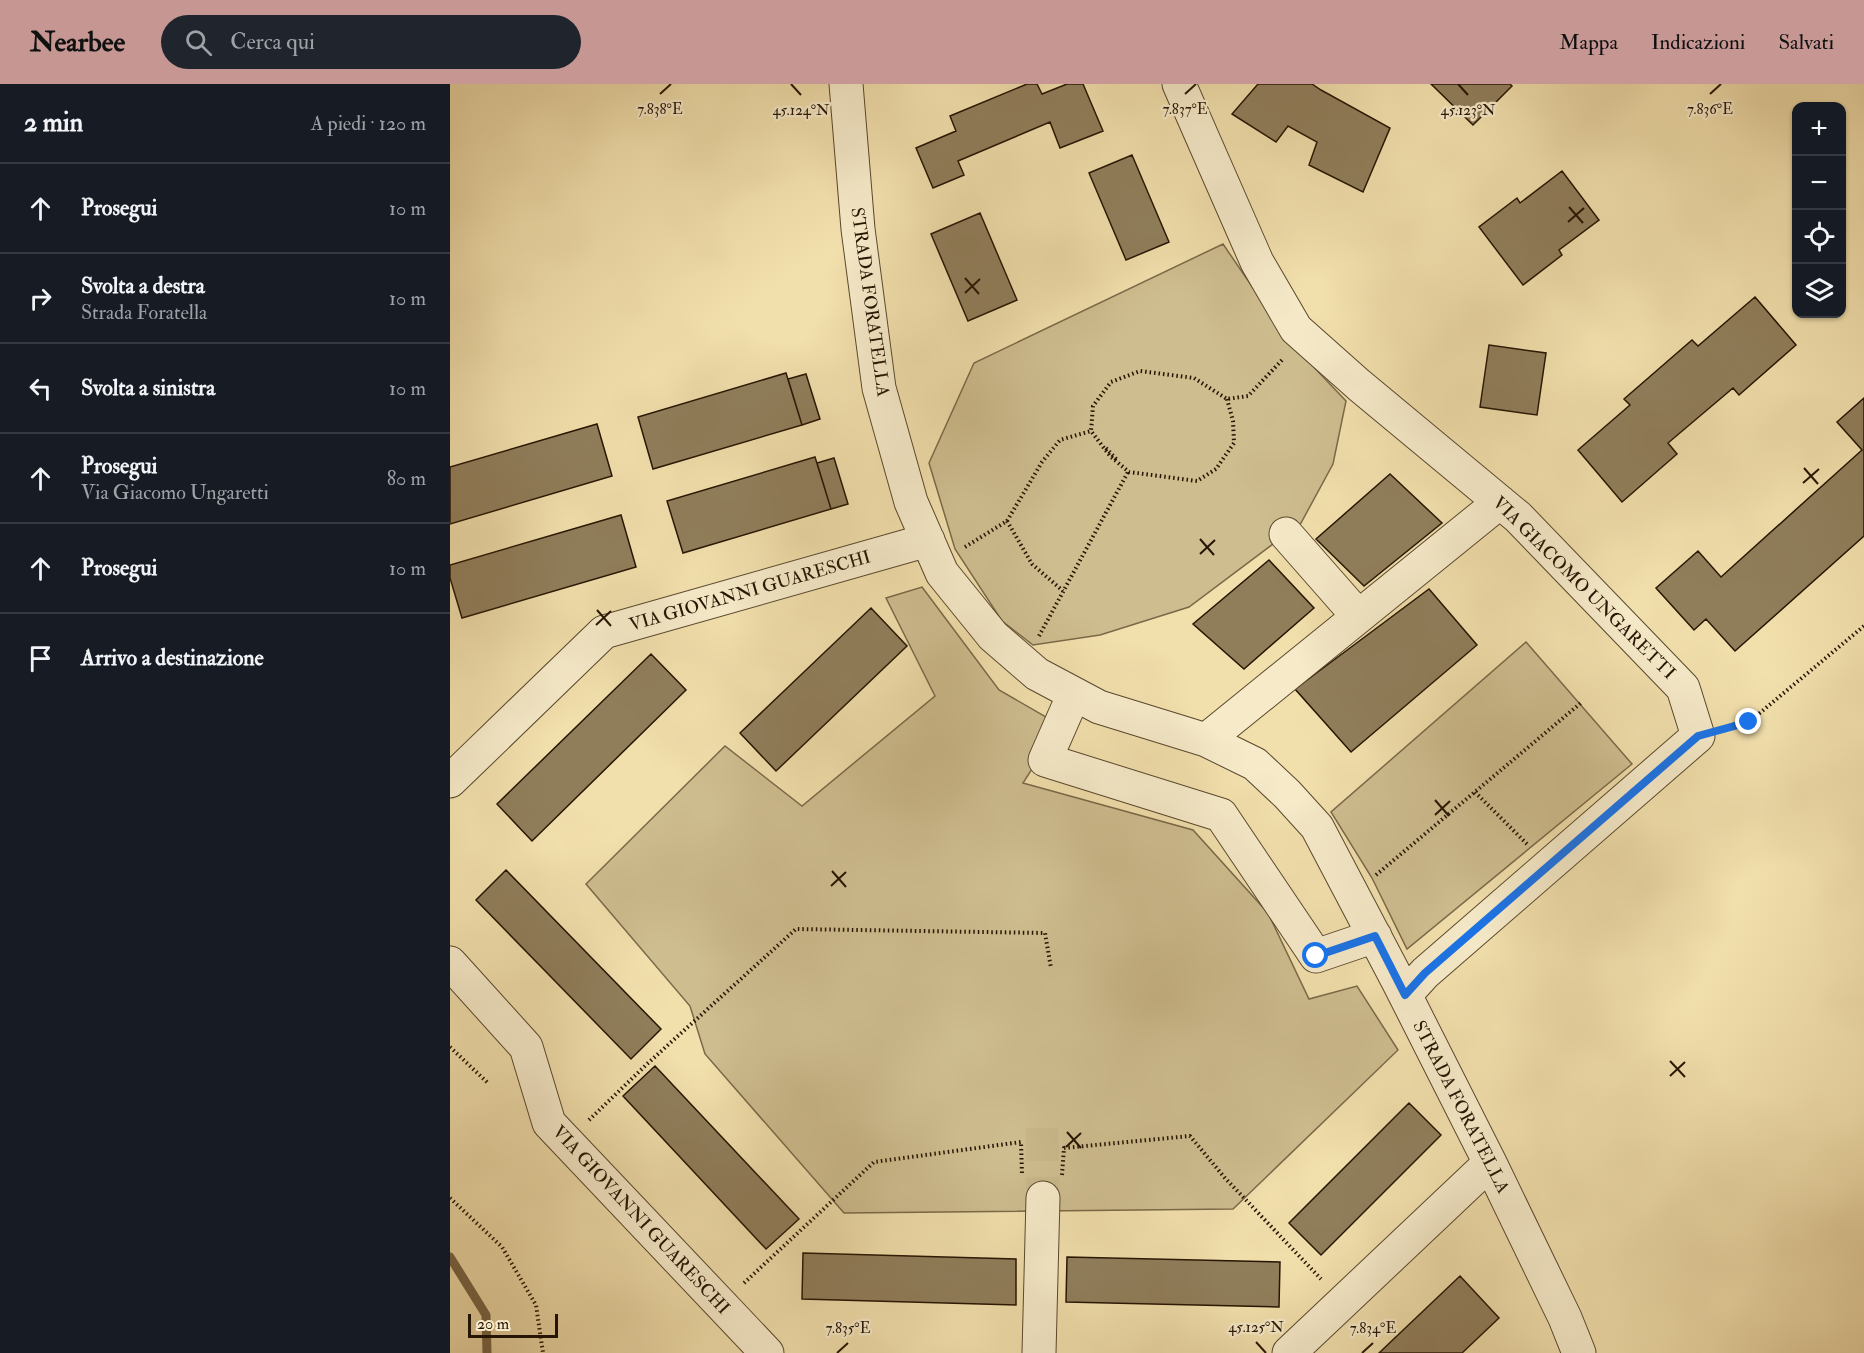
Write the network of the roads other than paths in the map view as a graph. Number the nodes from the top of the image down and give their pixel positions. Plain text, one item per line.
1 (846, 84) edge
2 (1179, 84) edge
3 (1500, 502) junction
4 (1286, 534) dead end
5 (933, 552) junction
6 (1358, 616) junction
7 (1074, 694) junction
8 (1206, 740) junction
9 (450, 781) edge
10 (1375, 936) junction
11 (450, 963) edge
12 (1415, 984) junction
13 (1490, 1163) junction
14 (1043, 1198) tunnel mouth
15 (767, 1353) edge
16 (1040, 1353) edge
17 (1289, 1353) edge
18 (1579, 1353) edge

1 - 5 street, STRADA FORATELLA
2 - 3 street, VIA GIACOMO UNGARETTI
3 - 6 street
3 - 12 street, VIA GIACOMO UNGARETTI
4 - 6 street
5 - 7 street, STRADA FORATELLA
5 - 9 street, VIA GIOVANNI GUARESCHI
6 - 8 street
7 - 8 street, STRADA FORATELLA
7 - 10 street
8 - 10 street, STRADA FORATELLA
10 - 12 street, STRADA FORATELLA
11 - 15 street, VIA GIOVANNI GUARESCHI
12 - 13 street, STRADA FORATELLA
13 - 17 street
13 - 18 street, STRADA FORATELLA
14 - 16 street

